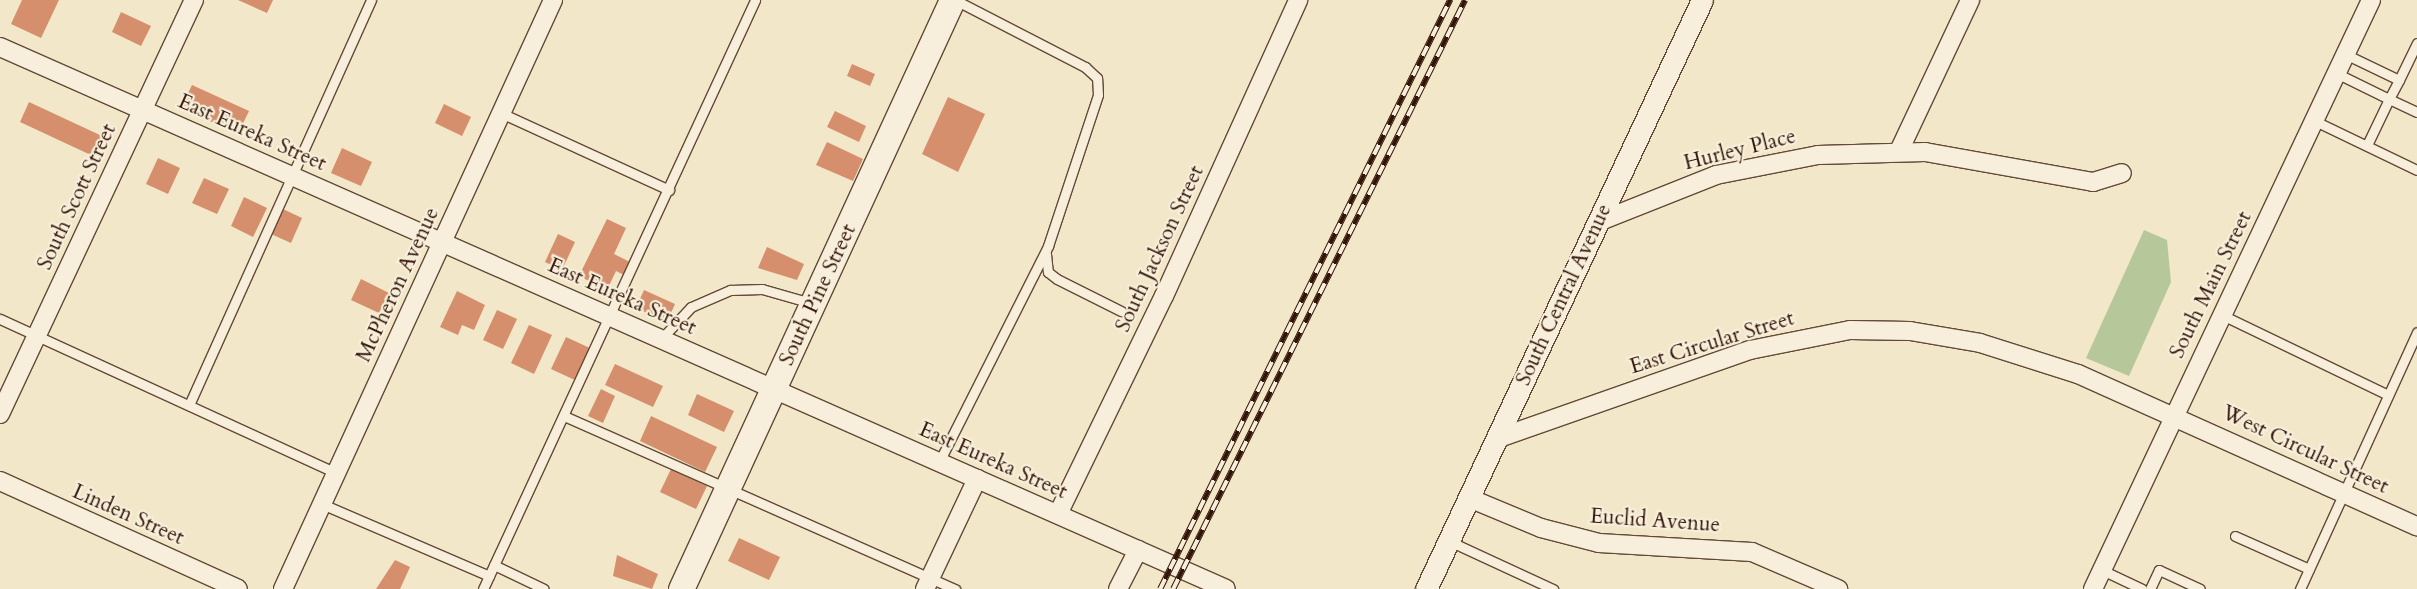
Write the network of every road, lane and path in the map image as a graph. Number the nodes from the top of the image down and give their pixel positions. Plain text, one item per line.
1 (194, 0) edge
2 (371, 0) edge
3 (553, 0) edge
4 (755, 0) edge
5 (953, 0) edge
6 (1298, 0) edge
7 (1702, 0) edge
8 (1970, 0) edge
9 (2371, 0) edge
10 (2417, 43) edge
11 (0, 47) edge
12 (2345, 54) junction
13 (2336, 72) junction
14 (2399, 80) junction
15 (2389, 98) junction
16 (143, 110) junction
17 (2417, 112) edge
18 (501, 114) junction
19 (2315, 121) junction
20 (2367, 145) junction
21 (1900, 149) junction
22 (2417, 170) edge
23 (2122, 173) dead end
24 (292, 176) junction
25 (669, 190) junction
26 (1598, 222) junction
27 (442, 242) junction
28 (1048, 246) junction
29 (814, 304) junction
30 (1121, 311) dead end
31 (2222, 314) junction
32 (612, 317) junction
33 (0, 319) edge
34 (2417, 332) edge
35 (36, 336) junction
36 (662, 339) junction
37 (775, 389) junction
38 (2388, 395) junction
39 (189, 405) junction
40 (0, 414) edge
41 (2174, 415) junction
42 (564, 416) junction
43 (1496, 439) junction
44 (939, 462) junction
45 (337, 473) junction
46 (977, 479) junction
47 (0, 481) edge
48 (730, 486) junction
49 (2342, 492) junction
50 (1469, 498) junction
51 (322, 504) junction
52 (1058, 514) junction
53 (2417, 526) edge
54 (2235, 536) dead end
55 (1449, 541) junction
56 (1138, 550) junction
57 (494, 566) junction
58 (2309, 569) junction
59 (2102, 570) junction
60 (489, 576) junction
61 (928, 583) edge
62 (238, 589) edge
63 (283, 589) edge
64 (483, 589) edge
65 (544, 589) edge
66 (681, 589) edge
67 (956, 589) edge
68 (1118, 589) edge
69 (1226, 589) edge
70 (1426, 589) edge
71 (1553, 589) edge
72 (1838, 589) edge
73 (2093, 589) edge
74 (2142, 589) edge
75 (2150, 589) edge
76 (2200, 589) edge
77 (2300, 589) edge

1 - 16 street, South Scott Street
2 - 24 lane
3 - 18 street, McPheron Avenue
4 - 25 lane
5 - 28 lane
5 - 29 main road, South Pine Street
6 - 52 street, South Jackson Street
7 - 26 street, South Central Avenue
8 - 21 street
9 - 12 street, South Main Street
10 - 14 lane
11 - 16 street, East Eureka Street
12 - 13 street, South Main Street
12 - 14 lane
13 - 15 lane
13 - 19 street, South Main Street
14 - 15 lane
15 - 17 lane
15 - 20 lane
16 - 24 street, East Eureka Street
16 - 35 street, South Scott Street
18 - 25 lane
18 - 27 street, McPheron Avenue
19 - 20 lane
19 - 31 street, South Main Street
20 - 22 lane
21 - 23 street, Hurley Place
21 - 26 street, Hurley Place
24 - 27 street, East Eureka Street
24 - 39 lane
25 - 32 lane
26 - 43 street, South Central Avenue
27 - 32 street, East Eureka Street
27 - 45 street, McPheron Avenue
28 - 30 lane
28 - 44 lane
29 - 36 lane
29 - 37 main road, South Pine Street
31 - 38 lane
31 - 41 street, South Main Street
32 - 36 street, East Eureka Street
32 - 42 lane
33 - 35 lane
34 - 38 lane
35 - 39 lane
35 - 40 street, South Scott Street
36 - 37 street, East Eureka Street
37 - 44 street, East Eureka Street
37 - 48 main road, South Pine Street
38 - 49 lane
39 - 45 lane
41 - 43 street, East Circular Street
41 - 49 street, West Circular Street
41 - 59 street, South Main Street
42 - 48 lane
42 - 57 lane
43 - 50 street, South Central Avenue
44 - 46 street, East Eureka Street
45 - 51 street, McPheron Avenue
46 - 52 street, East Eureka Street
46 - 61 street
47 - 62 street, Linden Street
48 - 61 lane
48 - 66 main road, South Pine Street
49 - 53 street, West Circular Street
49 - 58 lane
50 - 55 street, South Central Avenue
50 - 72 street, Euclid Avenue
51 - 60 lane
51 - 63 street, McPheron Avenue
52 - 56 street, East Eureka Street
54 - 58 lane
55 - 70 street, South Central Avenue
55 - 71 lane
56 - 68 street
56 - 69 street, East Eureka Street
57 - 60 lane
57 - 65 lane
58 - 77 lane
59 - 73 street, South Main Street
59 - 74 lane
60 - 64 lane
61 - 67 lane
75 - 76 lane

